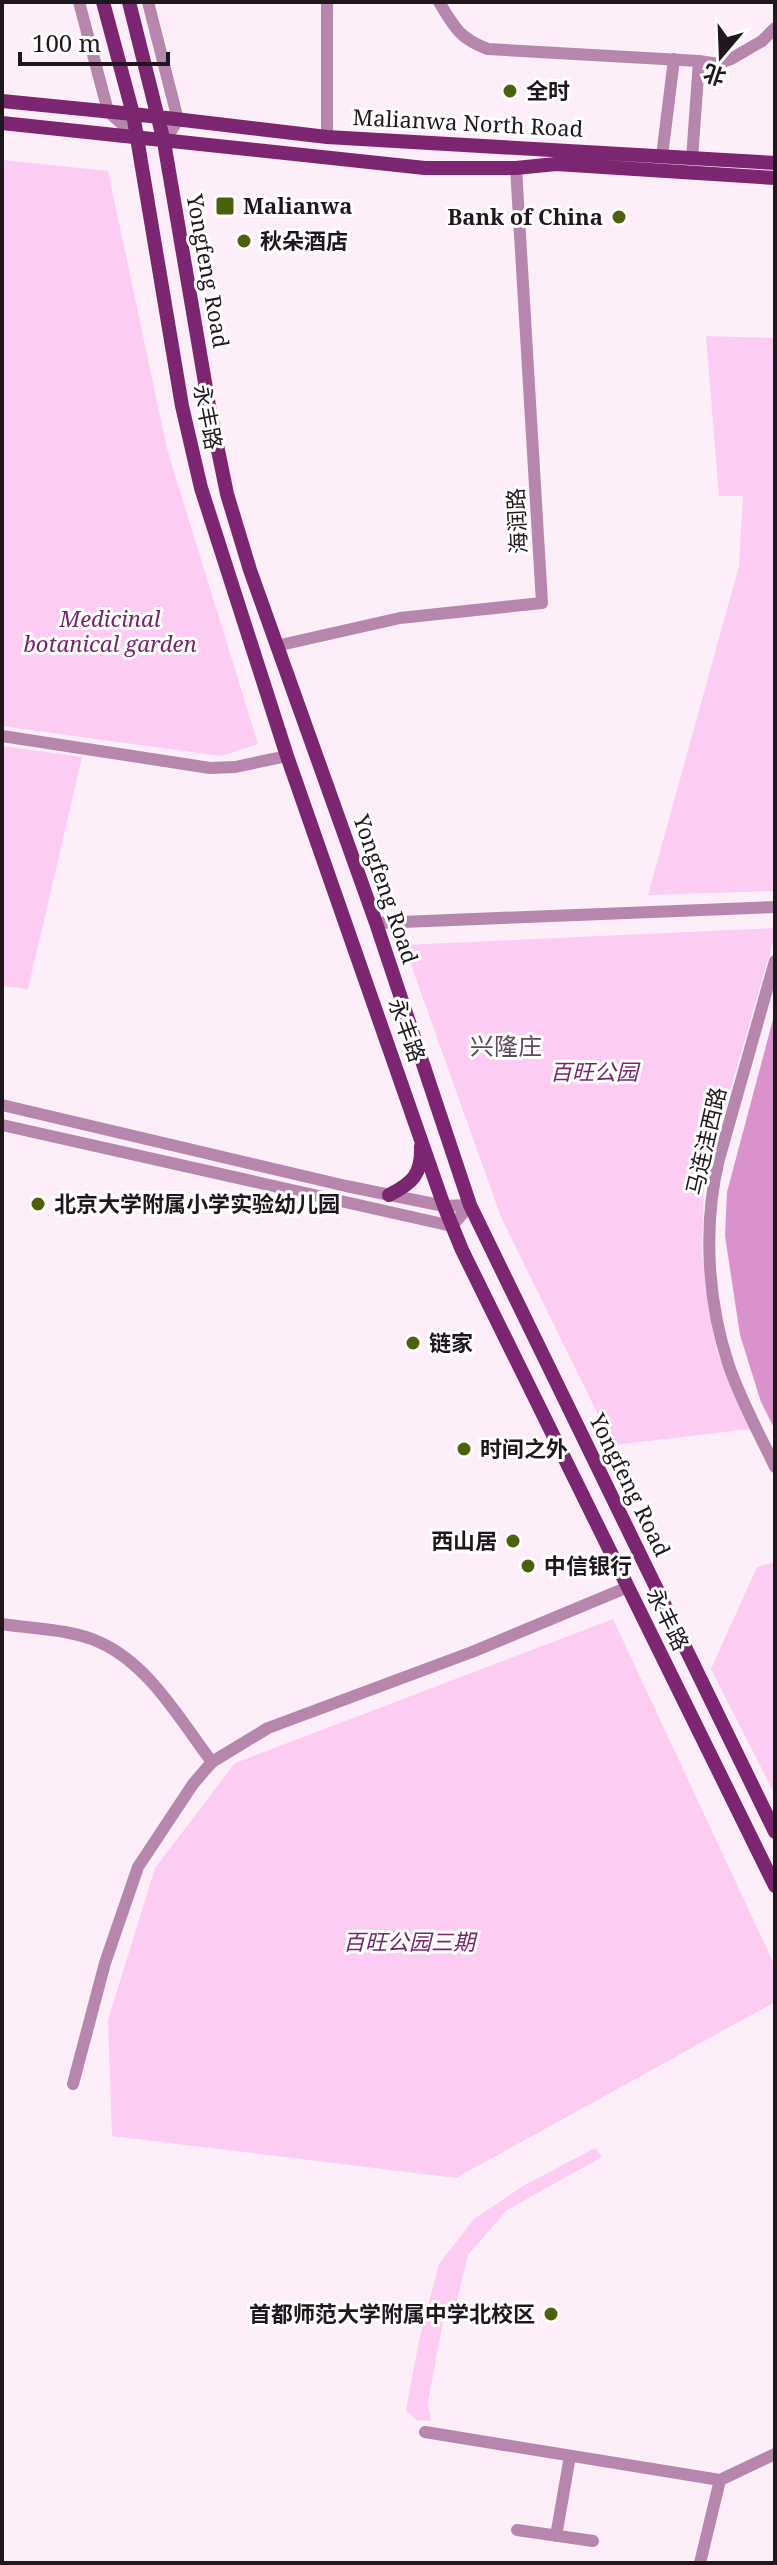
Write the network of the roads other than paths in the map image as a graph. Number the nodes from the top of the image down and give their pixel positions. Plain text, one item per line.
1 (79, 2) edge
2 (103, 2) edge
3 (129, 2) edge
4 (148, 2) edge
5 (327, 2) edge
6 (439, 2) edge
7 (775, 28) edge
8 (674, 59) junction
9 (699, 61) junction
10 (2, 101) edge
11 (108, 111) junction
12 (133, 114) junction
13 (159, 118) junction
14 (178, 120) junction
15 (2, 123) edge
16 (327, 137) junction
17 (137, 138) junction
18 (164, 142) junction
19 (662, 156) junction
20 (692, 159) junction
21 (775, 163) edge
22 (516, 168) junction
23 (775, 178) edge
24 (276, 646) junction
25 (2, 736) edge
26 (287, 756) junction
27 (775, 907) edge
28 (376, 923) junction
29 (775, 961) edge
30 (2, 1105) edge
31 (2, 1125) edge
32 (421, 1134) junction
33 (389, 1195) junction
34 (470, 1205) junction
35 (444, 1206) junction
36 (452, 1226) junction
37 (775, 1467) edge
38 (628, 1587) junction
39 (2, 1624) edge
40 (212, 1762) junction
41 (775, 1832) edge
42 (775, 1886) edge
43 (73, 2084) dead end
44 (425, 2432) dead end
45 (775, 2454) edge
46 (570, 2456) junction
47 (720, 2480) junction
48 (517, 2530) dead end
49 (556, 2536) junction
50 (593, 2541) dead end
51 (700, 2563) edge

1 - 11 street
2 - 12 main road, 永丰路
3 - 13 main road, Yongfeng Road
4 - 14 street
5 - 16 street
6 - 8 street
7 - 9 street
8 - 9 street
8 - 19 street
9 - 20 street
10 - 11 main road
11 - 12 main road
11 - 17 street
12 - 13 main road, Malianwa North Road
12 - 17 main road, 永丰路
13 - 14 main road, Malianwa North Road
13 - 18 main road, Yongfeng Road
14 - 16 main road, Malianwa North Road
14 - 18 street
15 - 17 main road
16 - 19 main road, Malianwa North Road
17 - 18 main road, Malianwa North Road
17 - 26 main road, 永丰路
18 - 22 main road, Malianwa North Road
18 - 24 main road, Yongfeng Road
19 - 20 main road, Malianwa North Road
20 - 21 main road, Malianwa North Road
22 - 23 main road, Malianwa North Road
22 - 24 street, 海润路
24 - 28 main road, Yongfeng Road
25 - 26 street
26 - 32 main road, 永丰路
27 - 28 street
28 - 34 main road, Yongfeng Road
29 - 37 street, 马连洼西路
30 - 33 street
31 - 36 street
32 - 33 main road
32 - 35 main road, 永丰路
33 - 35 street
34 - 35 street
34 - 36 street
34 - 41 main road, Yongfeng Road
35 - 36 main road, 永丰路
36 - 38 main road, 永丰路
38 - 40 street
38 - 42 main road, 永丰路
39 - 40 street
40 - 43 street
44 - 46 street
45 - 47 street
46 - 47 street
46 - 49 street
47 - 51 street
48 - 49 street
49 - 50 street

